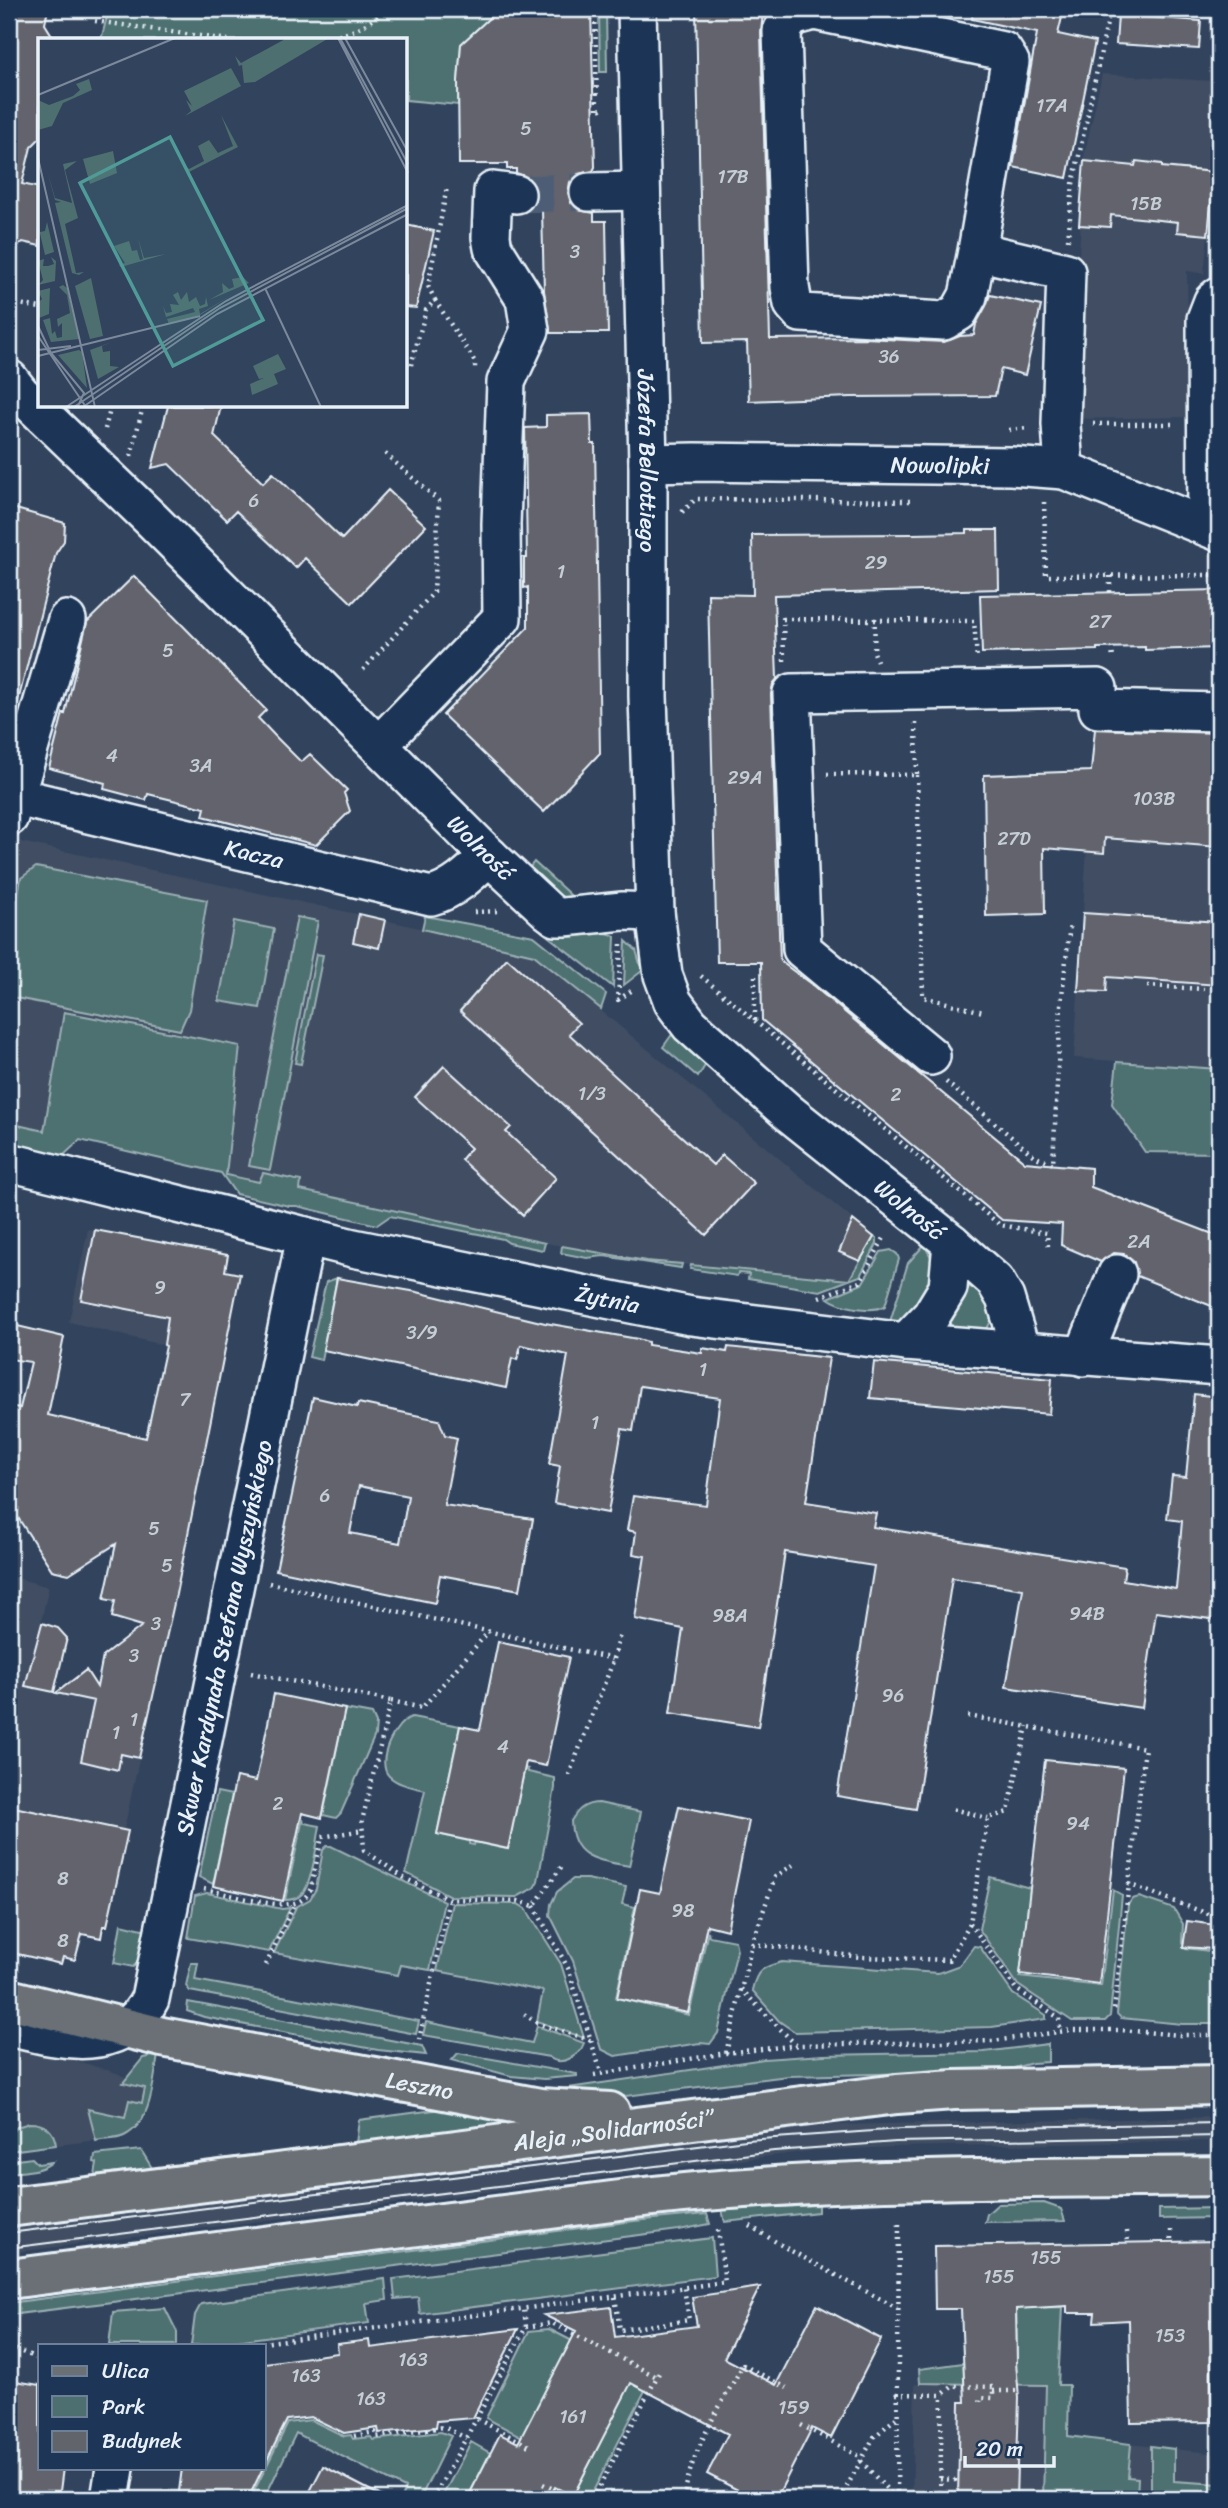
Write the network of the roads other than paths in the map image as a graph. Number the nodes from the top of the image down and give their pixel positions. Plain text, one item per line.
1 (637, 9) edge
2 (641, 191) junction
3 (589, 192) tunnel mouth
4 (516, 194) tunnel mouth
5 (977, 251) junction
6 (1219, 296) edge
7 (9, 379) edge
8 (648, 463) junction
9 (1064, 470) junction
10 (1213, 528) edge
11 (67, 620) dead end
12 (1219, 712) edge
13 (379, 745) junction
14 (11, 803) edge
15 (489, 856) junction
16 (655, 912) junction
17 (935, 1066) road end
18 (9, 1161) edge
19 (306, 1236) junction
20 (953, 1243) junction
21 (1117, 1274) dead end
22 (906, 1342) junction
23 (1021, 1351) junction
24 (1083, 1357) junction
25 (1219, 1366) edge
26 (9, 2000) edge
27 (9, 2026) edge
28 (125, 2028) junction
29 (1219, 2085) edge
30 (717, 2117) junction
31 (1219, 2176) edge
32 (9, 2207) edge
33 (9, 2279) edge
34 (115, 2470) edge
35 (110, 2499) edge

1 - 2 street, Józefa Bellottiego
2 - 3 street
2 - 8 street, Józefa Bellottiego
4 - 13 street
5 - 5 street
5 - 9 street
6 - 10 street
7 - 13 street, Wolność
8 - 9 street, Nowolipki
8 - 16 street, Józefa Bellottiego
9 - 10 street, Nowolipki
11 - 14 street
12 - 17 street
13 - 15 street, Wolność
14 - 15 street, Kacza
15 - 16 street, Wolność
16 - 20 street, Wolność
18 - 19 street, Żytnia
19 - 22 street, Żytnia
19 - 28 street, Skwer Kardynała Stefana Wyszyńskiego
20 - 22 street, Wolność
20 - 23 street, Wolność
21 - 24 street
22 - 23 street, Żytnia
23 - 24 street, Żytnia
24 - 25 street, Żytnia
26 - 28 main road, Leszno
27 - 28 street, Leszno
28 - 30 main road, Leszno
29 - 30 main road, Aleja „Solidarności”
30 - 32 main road, Aleja „Solidarności”
31 - 33 main road
34 - 35 street

